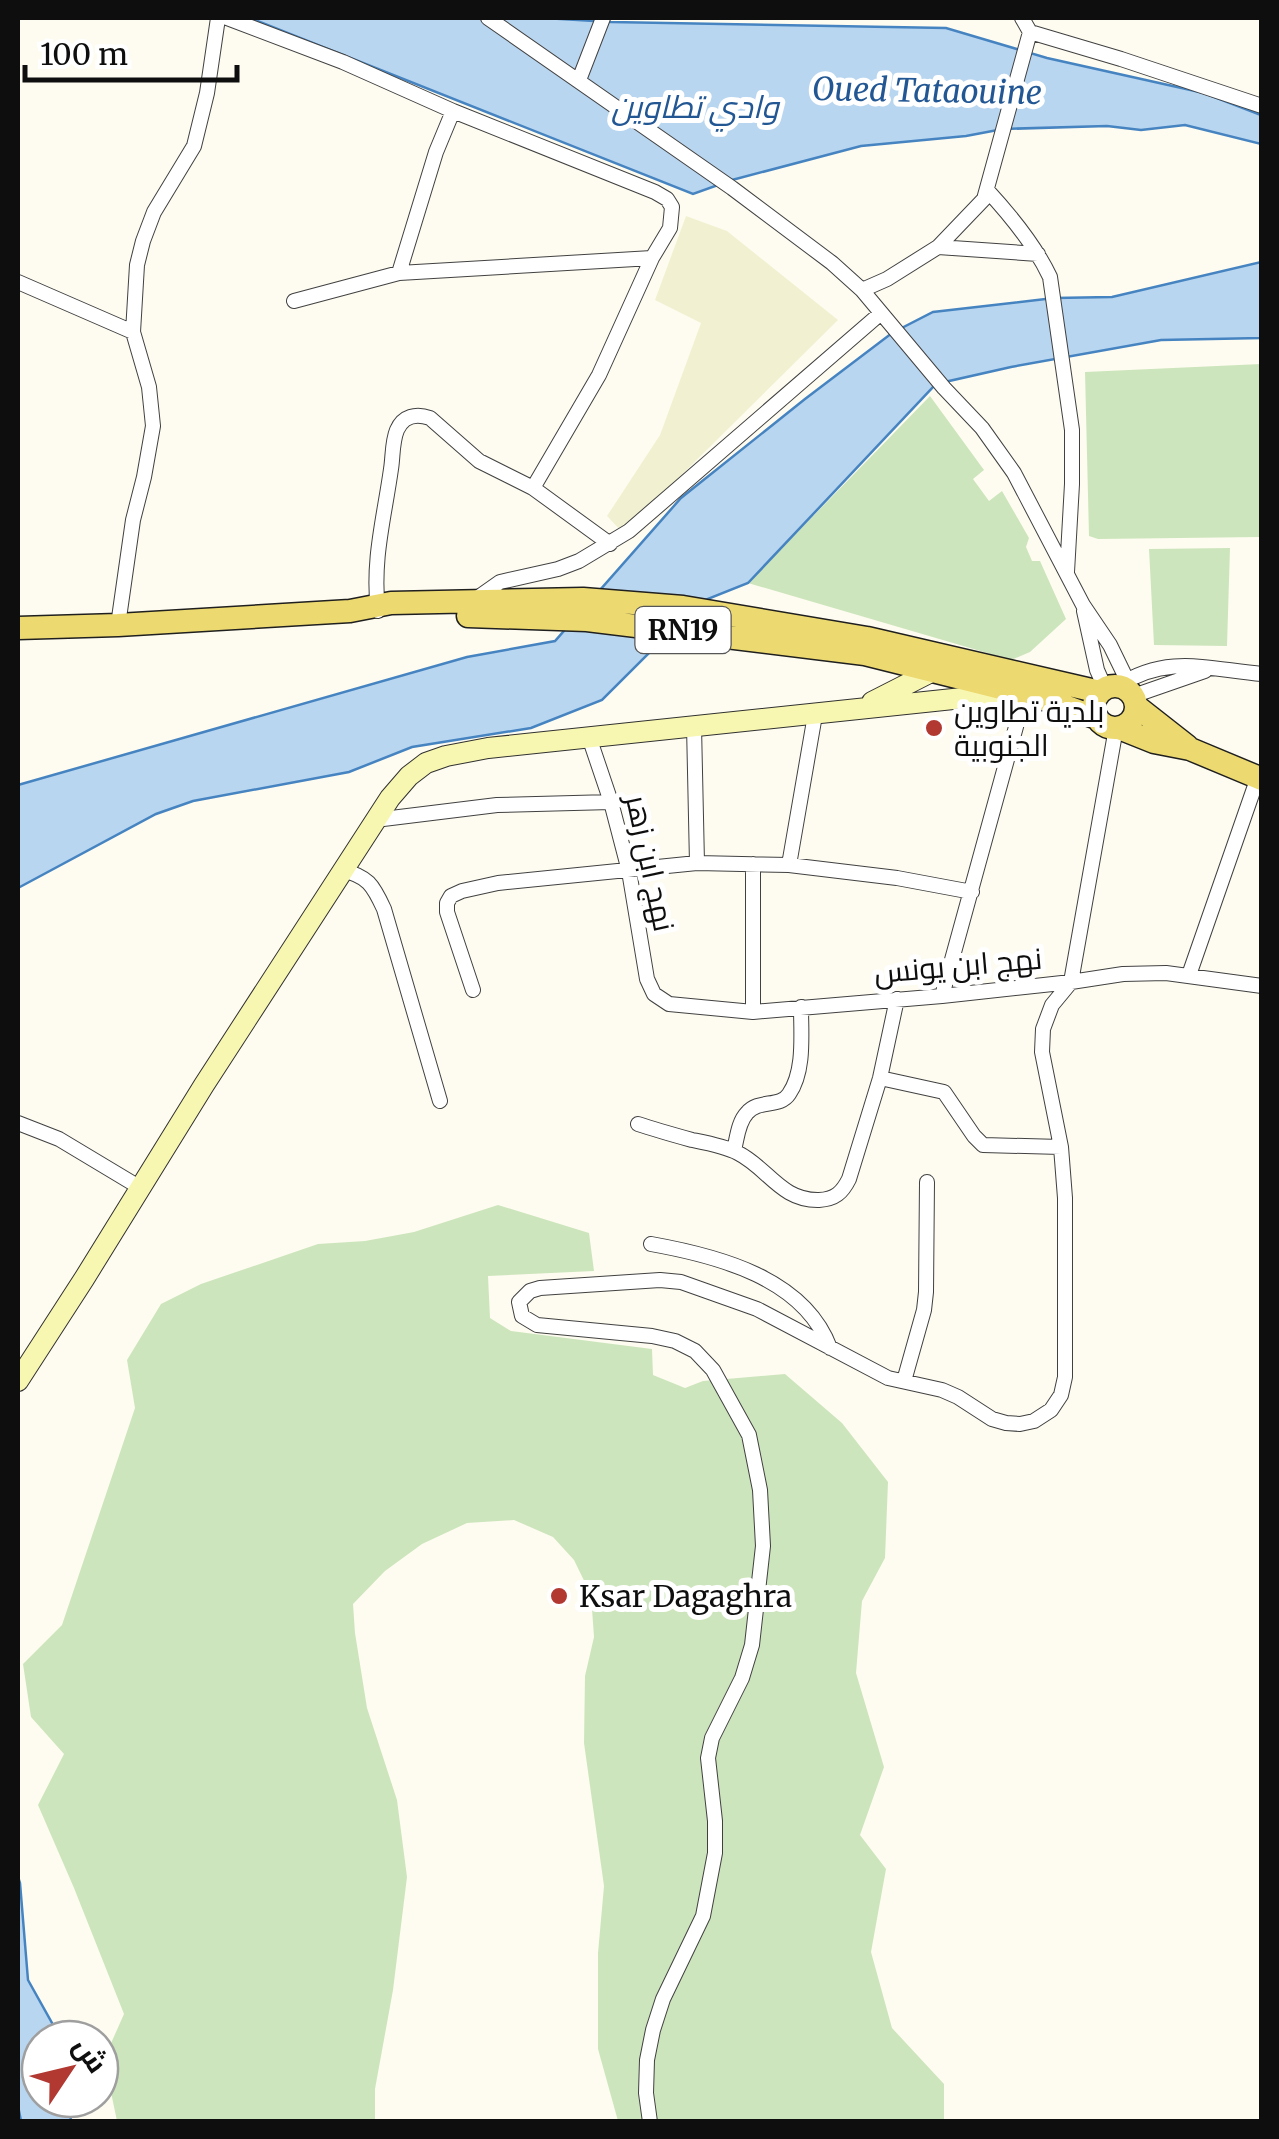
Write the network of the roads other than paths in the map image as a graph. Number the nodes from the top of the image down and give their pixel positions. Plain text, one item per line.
1 (218, 18) edge
2 (227, 18) edge
3 (603, 18) edge
4 (1022, 18) edge
5 (492, 21) edge
6 (1030, 36) junction
7 (579, 80) junction
8 (1262, 106) edge
9 (453, 111) junction
10 (988, 190) junction
11 (938, 247) junction
12 (1038, 254) junction
13 (652, 258) junction
14 (399, 273) junction
15 (18, 282) edge
16 (862, 290) junction
17 (294, 301) dead end
18 (881, 313) junction
19 (133, 332) junction
20 (534, 488) junction
21 (610, 544) junction
22 (1066, 573) junction
23 (473, 602) junction
24 (1083, 605) junction
25 (502, 608) junction
26 (378, 610) junction
27 (118, 625) junction
28 (18, 628) edge
29 (871, 650) junction
30 (936, 663) junction
31 (1262, 674) edge
32 (1121, 691) junction
33 (1021, 693) junction
34 (879, 698) junction
35 (852, 711) junction
36 (815, 715) junction
37 (1110, 725) junction
38 (694, 726) junction
39 (589, 737) junction
40 (1190, 748) junction
41 (1260, 778) edge
42 (611, 802) junction
43 (375, 820) junction
44 (698, 862) junction
45 (753, 864) junction
46 (789, 865) junction
47 (341, 870) junction
48 (629, 872) junction
49 (972, 892) junction
50 (1190, 975) junction
51 (1072, 982) junction
52 (1262, 986) edge
53 (473, 990) dead end
54 (942, 996) junction
55 (897, 999) junction
56 (660, 1000) joint
57 (801, 1007) junction
58 (753, 1012) junction
59 (880, 1078) junction
60 (440, 1101) dead end
61 (18, 1123) edge
62 (638, 1124) dead end
63 (1061, 1147) junction
64 (734, 1150) junction
65 (927, 1182) dead end
66 (139, 1188) junction
67 (651, 1244) dead end
68 (830, 1349) junction
69 (18, 1380) edge
70 (904, 1381) junction
71 (650, 2122) edge

1 - 19 street
2 - 9 street
3 - 7 street
4 - 6 street
5 - 7 street
6 - 8 street
6 - 10 street
7 - 16 street
9 - 13 street
9 - 14 street
10 - 11 street
10 - 12 street
11 - 12 street
11 - 16 street
12 - 22 street
13 - 14 street
13 - 20 street
14 - 17 street
15 - 19 street
16 - 18 street
18 - 21 street
18 - 22 street
19 - 27 street
20 - 21 street
20 - 26 street
21 - 23 street
22 - 24 street
23 - 25 main road, RN19
23 - 26 main road, RN19
24 - 32 street
24 - 32 street
25 - 26 main road, RN19
25 - 29 main road, RN19
26 - 27 main road, RN19
27 - 28 main road, RN19
29 - 30 main road, RN19
29 - 34 street
30 - 32 main road, RN19
30 - 33 main road, RN19
30 - 34 street
31 - 32 street
32 - 37 main road
32 - 37 main road
32 - 40 main road, RN19
33 - 35 street
33 - 37 main road, RN19
33 - 49 street
34 - 35 street
35 - 36 street
36 - 38 street
36 - 46 street
37 - 40 main road, RN19
37 - 51 street
38 - 39 street
38 - 44 street
39 - 42 street, نهج ابن زهر
39 - 43 street
40 - 41 main road, RN19
41 - 50 street
42 - 43 street
42 - 48 street, نهج ابن زهر
43 - 47 street
44 - 45 street
44 - 48 street
45 - 46 street
45 - 58 street
46 - 49 street
47 - 60 street
47 - 66 street
48 - 53 street
48 - 56 street, نهج ابن زهر
49 - 54 street
50 - 51 street, نهج ابن يونس
50 - 52 street, نهج ابن يونس
51 - 54 street, نهج ابن يونس
51 - 63 street
54 - 55 street, نهج ابن يونس
55 - 57 street, نهج ابن يونس
55 - 59 street
56 - 58 street, نهج ابن يونس
57 - 58 street, نهج ابن يونس
57 - 64 street
59 - 63 street
59 - 64 street
61 - 66 street
62 - 64 street
63 - 70 street
65 - 70 street
66 - 69 street
67 - 68 street
68 - 70 street
68 - 71 street

